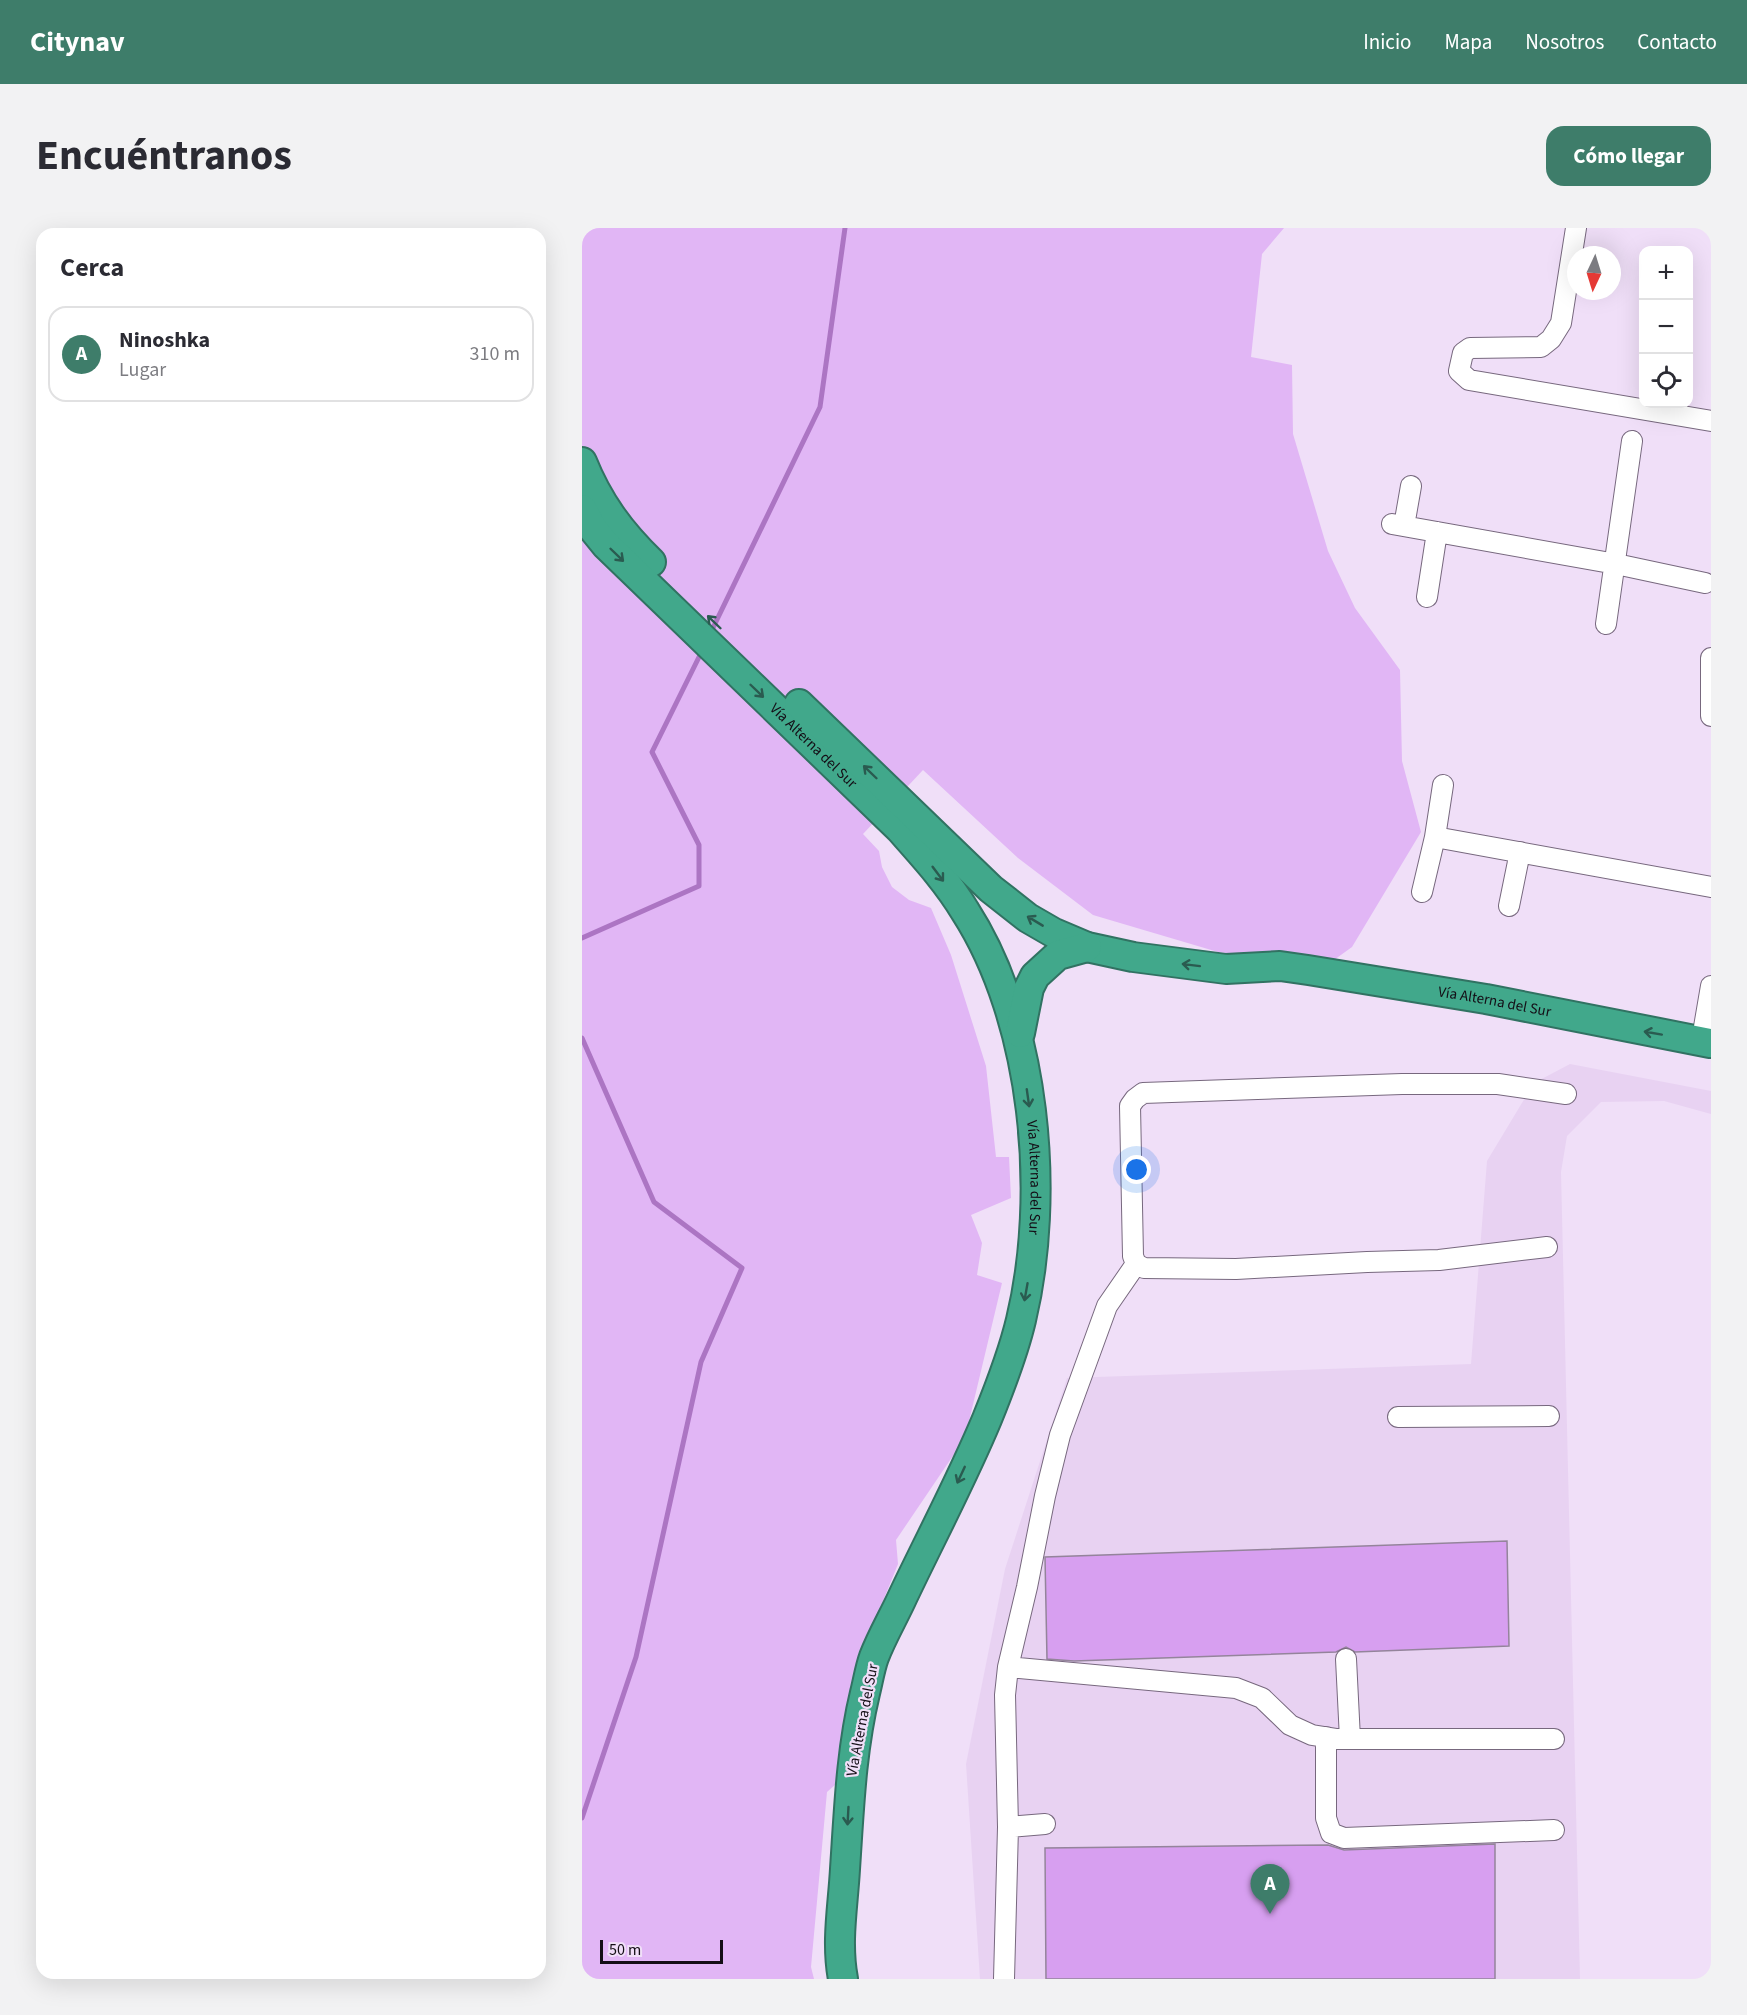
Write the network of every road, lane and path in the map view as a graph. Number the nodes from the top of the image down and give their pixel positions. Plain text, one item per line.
1 (1576, 228) edge
2 (1711, 421) edge
3 (1632, 441) dead end
4 (582, 463) edge
5 (1411, 486) dead end
6 (582, 509) edge
7 (1437, 532) junction
8 (1616, 564) junction
9 (1709, 582) edge
10 (1427, 597) dead end
11 (1606, 624) dead end
12 (1711, 658) edge
13 (1711, 716) edge
14 (1443, 785) dead end
15 (906, 821) junction
16 (1435, 837) junction
17 (1521, 852) junction
18 (1710, 881) edge
19 (1422, 892) dead end
20 (1509, 906) dead end
21 (1087, 947) junction
22 (1226, 969) junction
23 (1711, 986) edge
24 (1707, 1035) edge
25 (1019, 1040) junction
26 (1711, 1062) edge
27 (1566, 1094) dead end
28 (1547, 1247) dead end
29 (1136, 1264) junction
30 (1398, 1416) dead end
31 (1549, 1416) dead end
32 (1346, 1659) dead end
33 (1008, 1667) junction
34 (1326, 1737) junction
35 (1350, 1739) junction
36 (1554, 1739) dead end
37 (1045, 1824) dead end
38 (1008, 1827) junction
39 (1554, 1830) dead end
40 (843, 1979) edge
41 (1004, 1979) edge

1 - 2 lane
3 - 8 lane
15 -> 4 highway, Vía Alterna del Sur
5 - 7 lane
6 -> 15 highway, Vía Alterna del Sur
7 - 8 lane
7 - 10 lane
8 - 9 lane
8 - 11 lane
12 - 13 lane
14 - 16 lane
21 -> 15 highway, Vía Alterna del Sur
15 -> 25 highway, Vía Alterna del Sur
16 - 17 lane
16 - 19 lane
17 - 18 lane
17 - 20 lane
22 -> 21 highway, Vía Alterna del Sur
21 - 25 highway
24 -> 22 highway, Vía Alterna del Sur
22 - 26 highway
23 - 24 lane
25 -> 40 highway, Vía Alterna del Sur
27 - 29 lane
28 - 29 lane
29 - 33 lane
30 - 31 lane
32 - 35 lane
33 - 34 lane
33 - 38 lane
34 - 35 lane
34 - 39 lane
35 - 36 lane
37 - 38 lane
38 - 41 lane

